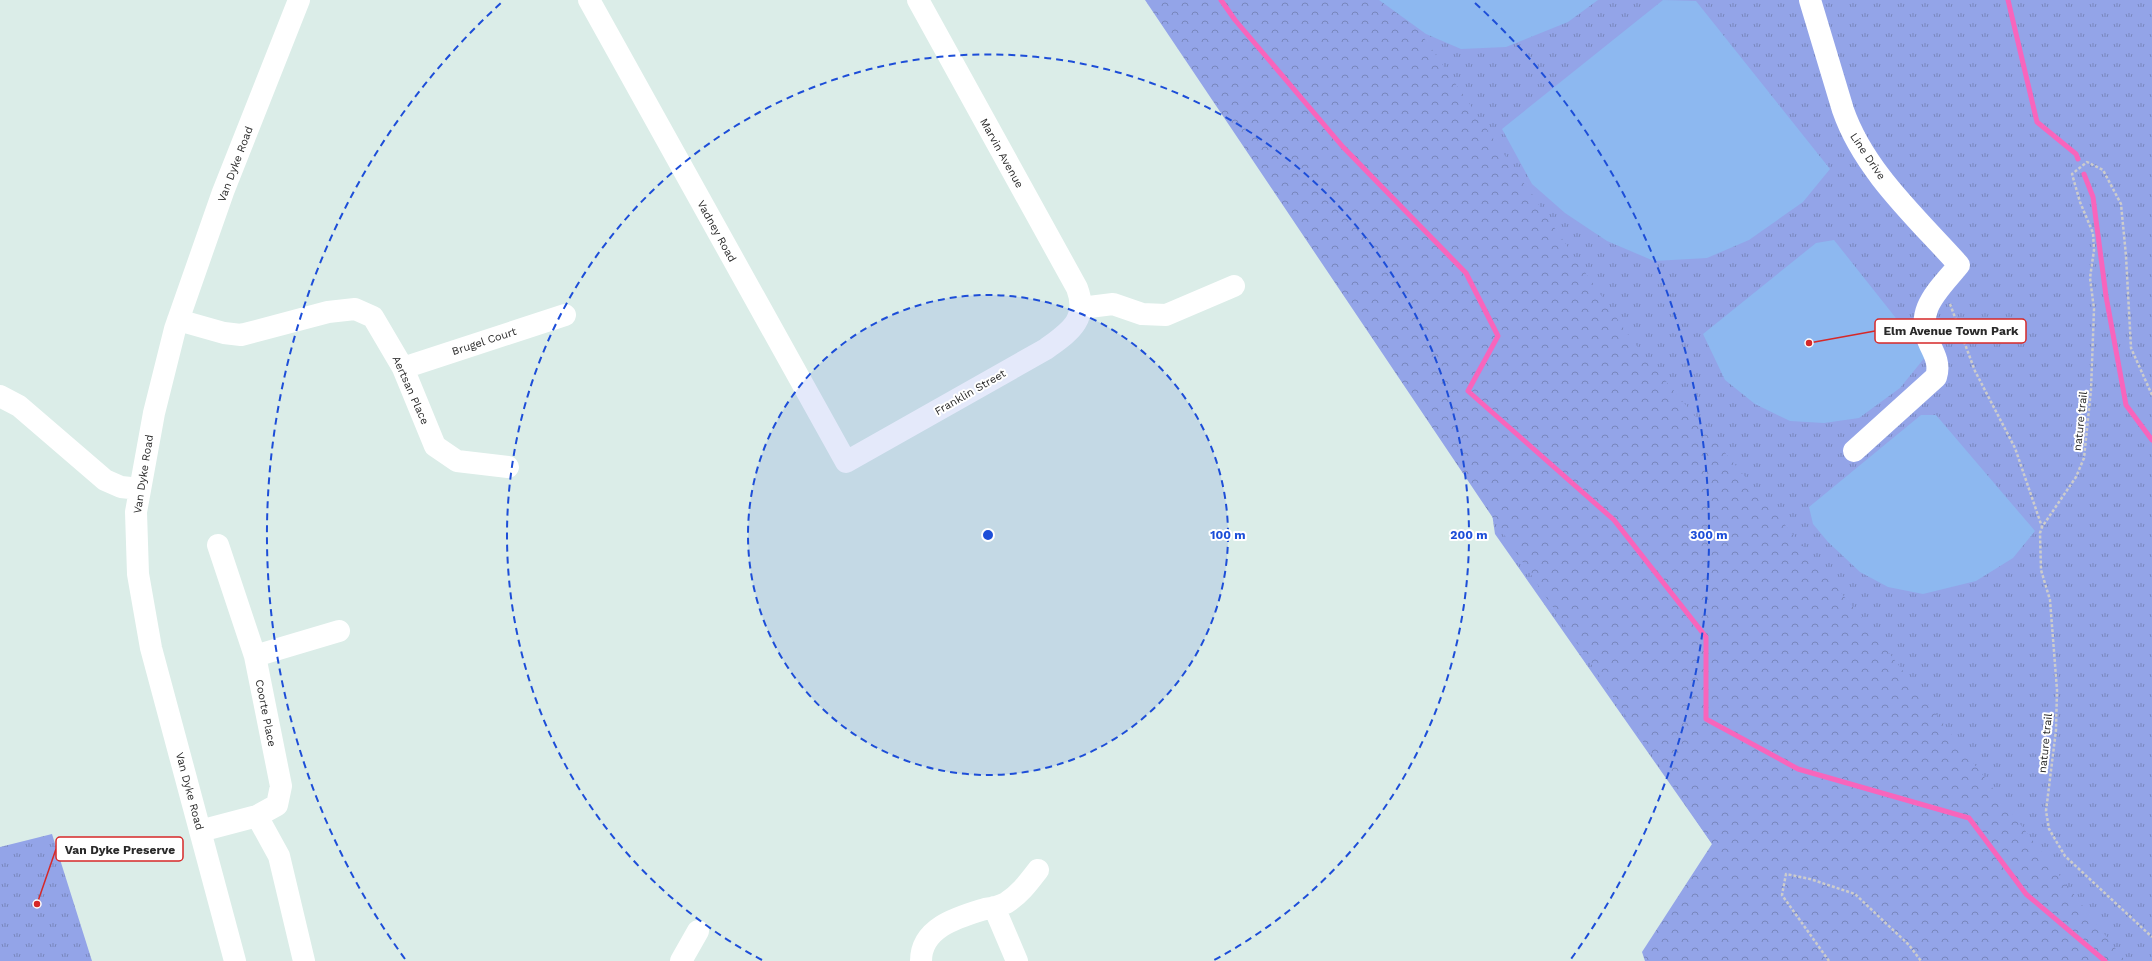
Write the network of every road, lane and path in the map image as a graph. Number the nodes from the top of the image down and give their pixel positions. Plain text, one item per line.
1 (299, 0) edge
2 (589, 0) edge
3 (918, 0) edge
4 (1810, 0) edge
5 (1943, 285) junction
6 (1234, 286) dead end
7 (1081, 308) junction
8 (565, 315) dead end
9 (178, 320) junction
10 (403, 368) junction
11 (2152, 395) edge
12 (0, 396) edge
13 (1854, 451) dead end
14 (846, 462) joint
15 (508, 467) dead end
16 (140, 489) junction
17 (2042, 527) junction
18 (218, 545) dead end
19 (339, 631) dead end
20 (255, 656) junction
21 (258, 816) junction
22 (200, 831) junction
23 (1038, 870) dead end
24 (994, 907) junction
25 (698, 931) dead end
26 (2152, 938) edge
27 (235, 961) edge
28 (304, 961) edge
29 (681, 961) edge
30 (921, 961) edge
31 (1017, 961) edge
32 (1829, 961) edge
33 (1921, 961) edge

1 - 9 street, Van Dyke Road
2 - 14 street, Vadney Road
3 - 7 street, Marvin Avenue
4 - 5 street, Line Drive
5 - 13 street
5 - 17 path
6 - 7 street
7 - 14 street, Franklin Street
8 - 10 street, Brugel Court
9 - 10 street, Aertsan Place
9 - 16 street, Van Dyke Road
10 - 15 street, Aertsan Place
11 - 17 path, nature trail
12 - 16 street
16 - 22 street, Van Dyke Road
17 - 26 path, nature trail
18 - 20 street, Coorte Place
19 - 20 street
20 - 21 street, Coorte Place
21 - 22 street, Coorte Place
21 - 28 street
22 - 27 street, Van Dyke Road
23 - 24 street
24 - 30 street
24 - 31 street
25 - 29 street
32 - 33 path

